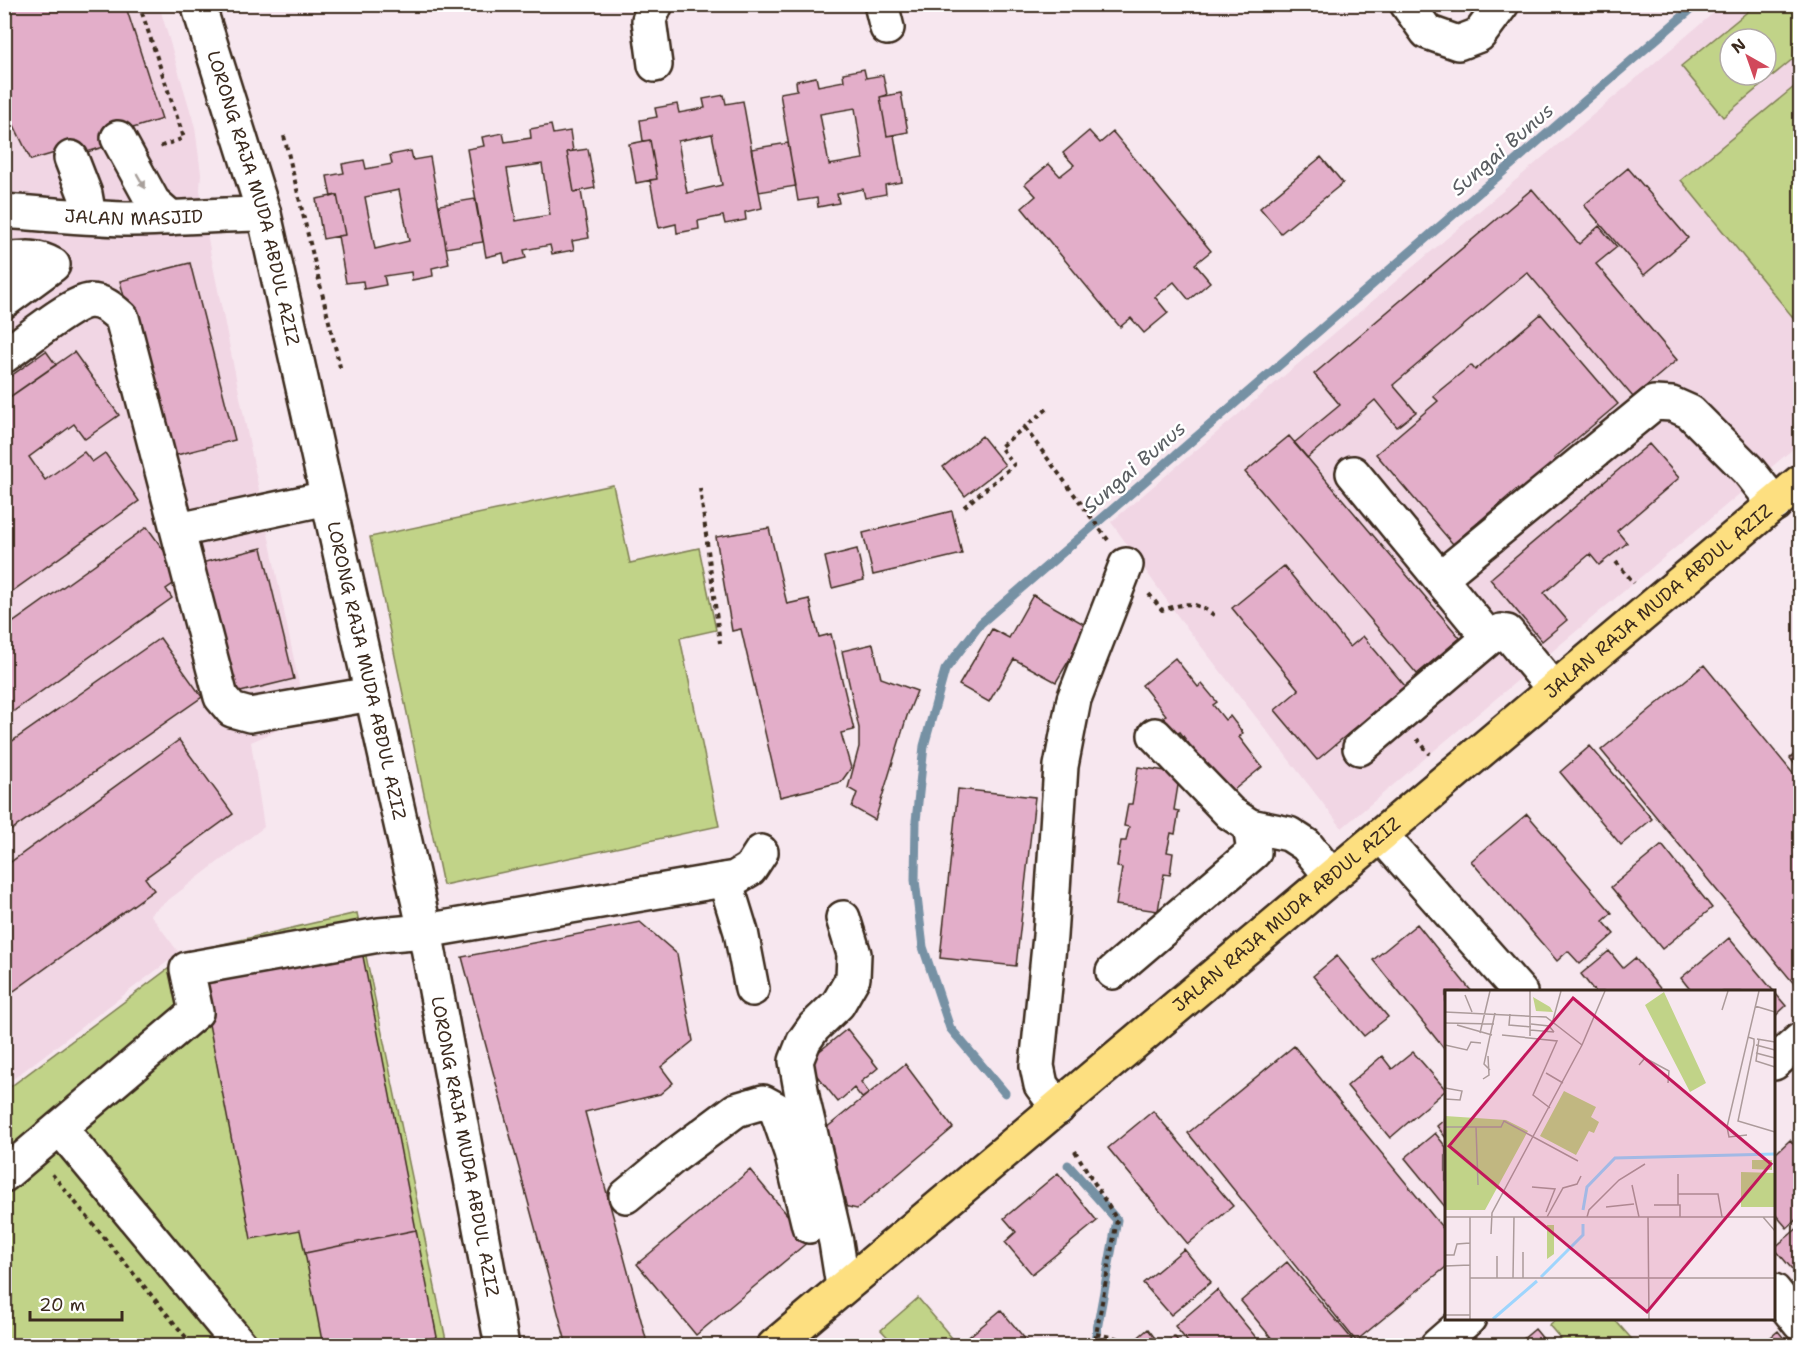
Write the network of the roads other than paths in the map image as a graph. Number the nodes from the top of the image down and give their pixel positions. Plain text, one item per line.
1 (198, 4) edge
2 (656, 4) edge
3 (1407, 4) edge
4 (1502, 4) edge
5 (655, 65) dead end
6 (123, 148) road end
7 (71, 158) dead end
8 (4, 211) edge
9 (264, 214) junction
10 (88, 216) junction
11 (171, 218) junction
12 (4, 260) edge
13 (4, 301) edge
14 (4, 356) edge
15 (1353, 473) dead end
16 (1800, 482) edge
17 (327, 498) junction
18 (1775, 504) junction
19 (193, 527) dead end
20 (1117, 552) road end
21 (1440, 578) junction
22 (1489, 638) junction
23 (1554, 688) junction
24 (371, 694) junction
25 (1155, 735) dead end
26 (1360, 748) dead end
27 (1251, 826) junction
28 (1382, 835) junction
29 (761, 852) dead end
30 (1332, 877) junction
31 (725, 880) junction
32 (843, 918) dead end
33 (425, 931) junction
34 (1113, 972) dead end
35 (752, 989) dead end
36 (1518, 990) edge
37 (1800, 1040) edge
38 (1775, 1061) edge
39 (1052, 1113) junction
40 (60, 1128) junction
41 (4, 1175) edge
42 (626, 1196) dead end
43 (1775, 1293) edge
44 (833, 1295) junction
45 (1467, 1320) edge
46 (1800, 1324) edge
47 (241, 1346) edge
48 (502, 1346) edge
49 (774, 1346) edge
50 (1437, 1346) edge

1 - 9 street, LORONG RAJA MUDA ABDUL AZIZ
2 - 5 street
3 - 4 street
6 -> 11 street
7 - 10 street
8 - 10 street, JALAN MASJID
9 - 11 street, JALAN MASJID
9 - 17 street, LORONG RAJA MUDA ABDUL AZIZ
10 - 11 street, JALAN MASJID
12 - 13 street
14 - 24 street
15 - 21 street
16 - 18 main road, JALAN RAJA MUDA ABDUL AZIZ
17 - 19 street
17 - 24 street, LORONG RAJA MUDA ABDUL AZIZ
18 - 21 street
18 - 23 main road, JALAN RAJA MUDA ABDUL AZIZ
20 - 39 street
21 - 22 street
22 - 23 street
22 - 26 street
23 - 28 main road, JALAN RAJA MUDA ABDUL AZIZ
24 - 33 street, LORONG RAJA MUDA ABDUL AZIZ
25 - 27 street
27 - 30 street
27 - 34 street
28 - 30 main road, JALAN RAJA MUDA ABDUL AZIZ
28 - 36 street
29 - 31 street
30 - 39 main road, JALAN RAJA MUDA ABDUL AZIZ
31 - 33 street
31 - 35 street
32 - 44 street
33 - 40 street
33 - 48 street, LORONG RAJA MUDA ABDUL AZIZ
37 - 38 street
39 - 44 main road, JALAN RAJA MUDA ABDUL AZIZ
40 - 41 street
40 - 47 street
42 - 44 street
43 - 46 street
44 - 49 main road, JALAN RAJA MUDA ABDUL AZIZ
45 - 50 street

